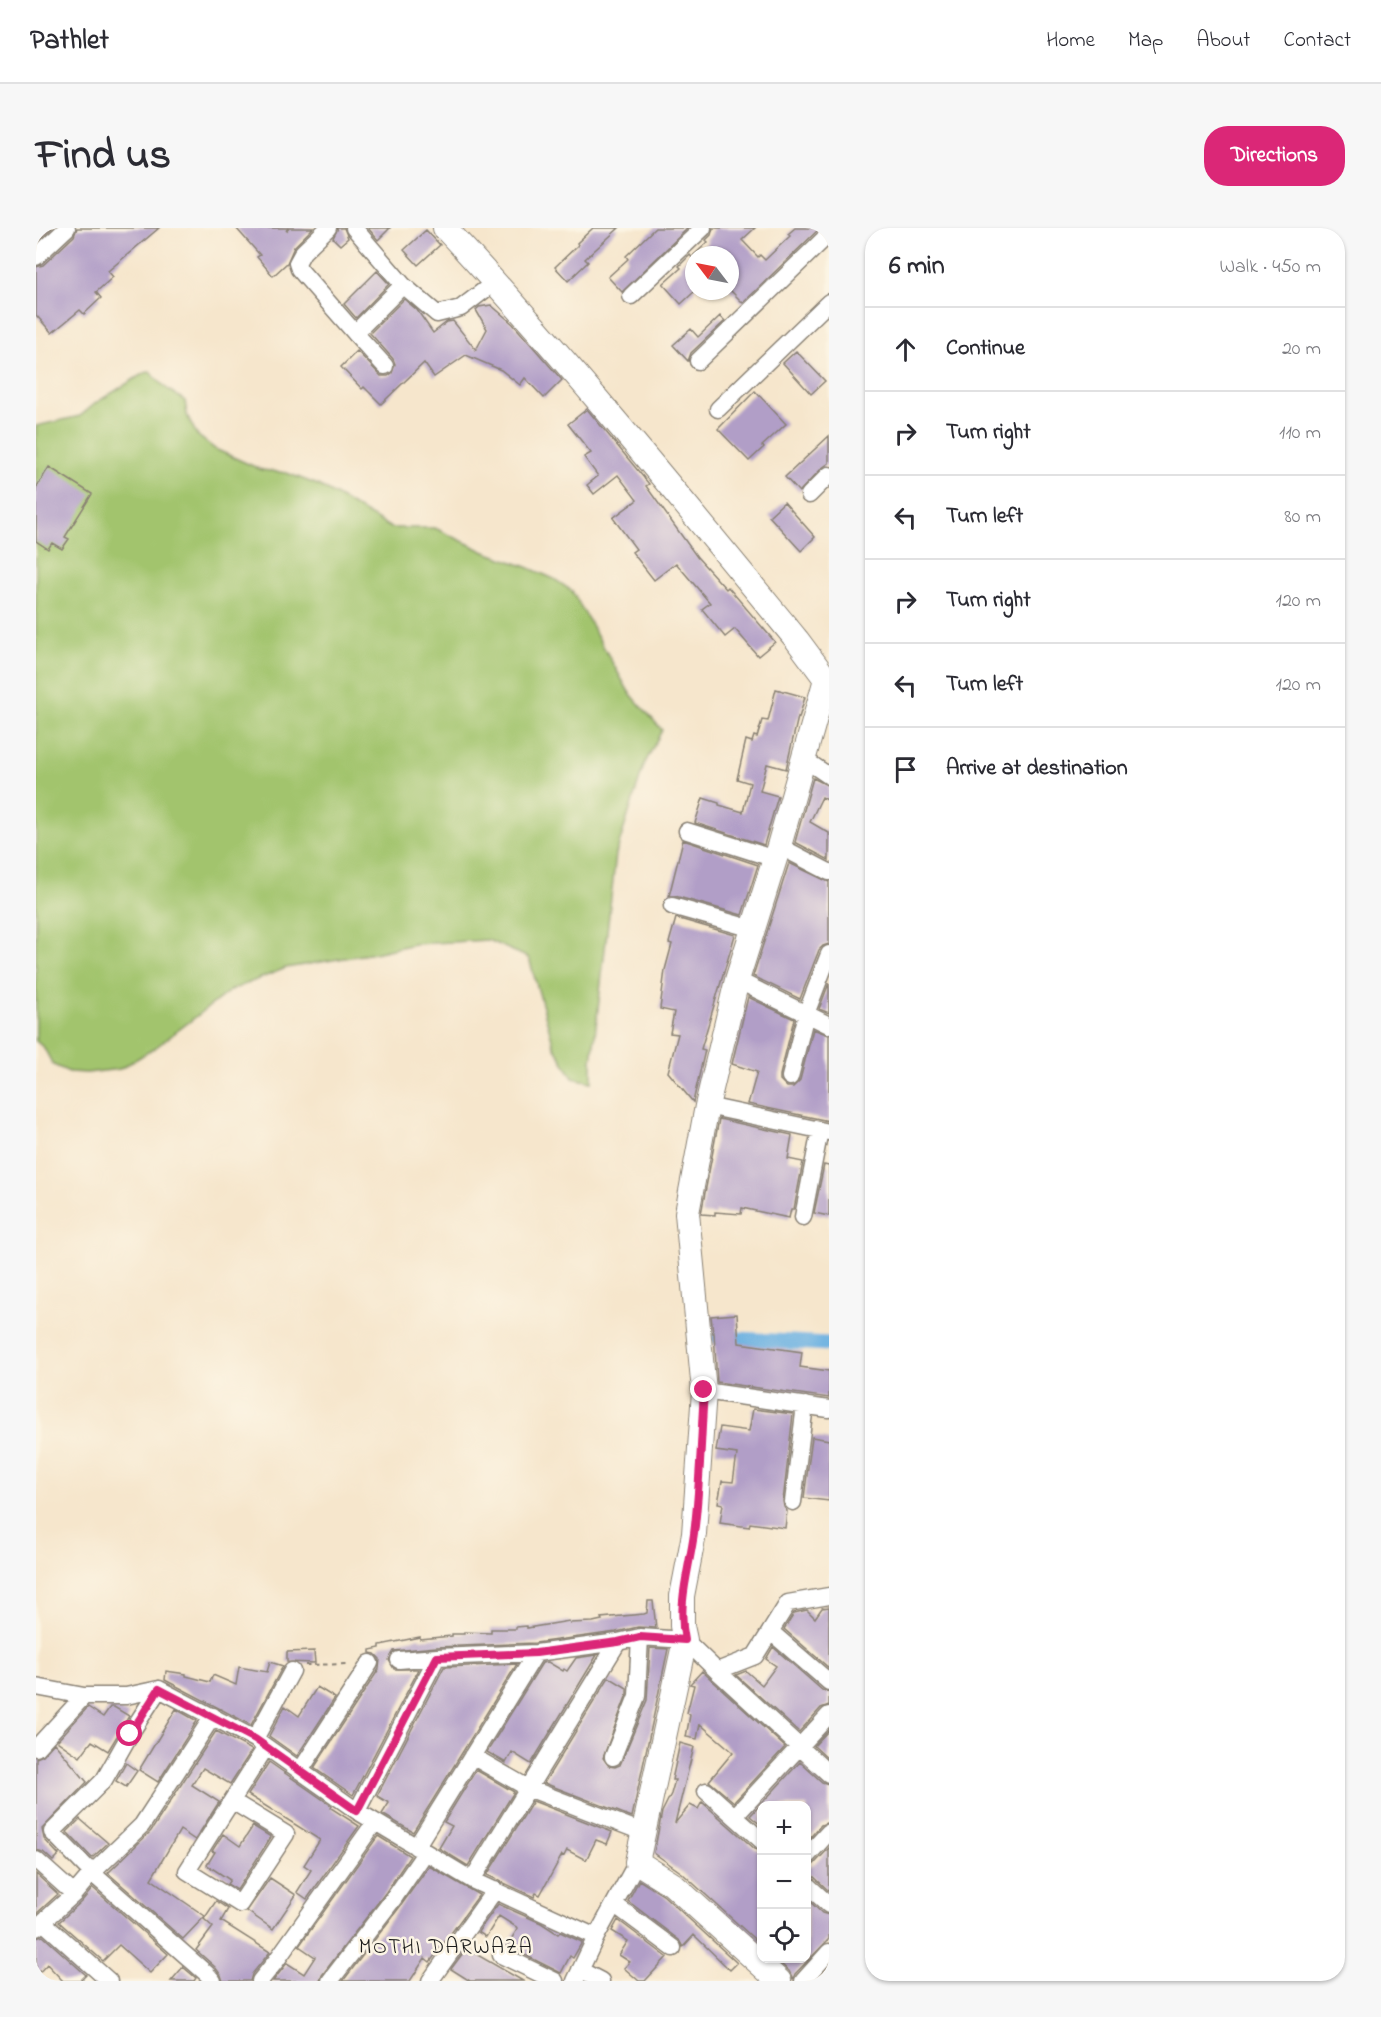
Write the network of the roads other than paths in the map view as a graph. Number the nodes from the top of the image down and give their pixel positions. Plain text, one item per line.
1 (68, 228) edge
2 (328, 228) edge
3 (354, 228) edge
4 (445, 228) edge
5 (703, 228) edge
6 (829, 234) edge
7 (36, 257) edge
8 (495, 282) junction
9 (403, 285) junction
10 (631, 296) dead end
11 (829, 302) edge
12 (355, 333) junction
13 (698, 361) dead end
14 (385, 366) dead end
15 (718, 409) dead end
16 (829, 475) edge
17 (809, 495) dead end
18 (828, 680) edge
19 (804, 759) junction
20 (829, 776) edge
21 (687, 831) dead end
22 (777, 853) junction
23 (829, 872) edge
24 (672, 906) dead end
25 (753, 929) junction
26 (829, 954) edge
27 (737, 980) junction
28 (806, 1014) junction
29 (829, 1025) edge
30 (790, 1077) dead end
31 (707, 1106) junction
32 (824, 1131) edge
33 (803, 1217) dead end
34 (704, 1390) junction
35 (805, 1406) junction
36 (829, 1409) edge
37 (793, 1502) dead end
38 (829, 1596) edge
39 (771, 1632) junction
40 (640, 1637) junction
41 (685, 1640) junction
42 (618, 1642) junction
43 (536, 1653) junction
44 (437, 1657) junction
45 (399, 1660) dead end
46 (370, 1663) road end
47 (292, 1671) dead end
48 (717, 1671) junction
49 (829, 1682) edge
50 (36, 1688) edge
51 (159, 1689) junction
52 (84, 1696) junction
53 (829, 1715) edge
54 (213, 1716) junction
55 (261, 1743) junction
56 (799, 1747) junction
57 (36, 1748) edge
58 (472, 1756) junction
59 (612, 1757) dead end
60 (300, 1771) junction
61 (829, 1774) edge
62 (528, 1788) junction
63 (706, 1791) dead end
64 (232, 1801) junction
65 (357, 1811) junction
66 (735, 1816) junction
67 (375, 1822) junction
68 (829, 1832) edge
69 (645, 1833) junction
70 (757, 1836) edge
71 (420, 1850) junction
72 (809, 1855) edge
73 (36, 1860) edge
74 (637, 1862) junction
75 (92, 1873) junction
76 (472, 1880) junction
77 (811, 1888) edge
78 (495, 1890) junction
79 (74, 1894) junction
80 (614, 1904) junction
81 (829, 1905) edge
82 (39, 1925) edge
83 (596, 1936) junction
84 (673, 1948) dead end
85 (829, 1952) edge
86 (501, 1955) dead end
87 (578, 1975) edge
88 (96, 1977) edge
89 (206, 1979) edge
90 (260, 1981) edge
91 (330, 1981) edge
92 (430, 1981) edge
93 (555, 1981) edge
94 (601, 1981) edge
95 (779, 1981) edge
96 (803, 1981) edge

1 - 7 street
2 - 12 street
3 - 9 street
4 - 8 street
5 - 10 street
6 - 13 street
8 - 9 street
8 - 18 street
9 - 12 street
11 - 15 street
12 - 14 street
16 - 17 street
18 - 19 street
19 - 20 street
19 - 22 street
21 - 22 street
22 - 23 street
22 - 25 street
24 - 25 street
25 - 27 street
26 - 28 street
27 - 28 street
27 - 31 street
28 - 29 street
28 - 30 street
31 - 32 street
31 - 34 street
32 - 33 street
34 - 35 street
34 - 41 street
35 - 36 street
35 - 37 street
38 - 39 street
39 - 48 street
39 - 49 street
40 - 41 street
40 - 42 street
40 - 59 street
41 - 48 street
41 - 69 street
42 - 43 street
42 - 62 street
43 - 44 street
43 - 58 street
44 - 45 street
44 - 65 street
46 - 60 street
47 - 55 street
48 - 56 street
50 - 52 street
51 - 52 street
51 - 54 street
51 - 75 street
52 - 57 street
53 - 56 street
54 - 55 street
54 - 75 street
55 - 60 street
55 - 64 street
56 - 61 street
56 - 66 street
58 - 62 street
58 - 71 street
60 - 65 street
62 - 69 street
62 - 76 street
63 - 66 street
64 - 64 street
65 - 67 street
66 - 70 street
67 - 71 street
67 - 90 street
68 - 72 street
69 - 74 street
71 - 76 street
71 - 91 street
73 - 79 street
74 - 80 street
74 - 95 street
75 - 79 street
75 - 89 street
76 - 78 street
77 - 81 street
78 - 83 street
78 - 92 street
79 - 82 street
80 - 83 street
80 - 84 street
82 - 88 street
83 - 87 street
85 - 96 street
86 - 93 street
87 - 94 street

